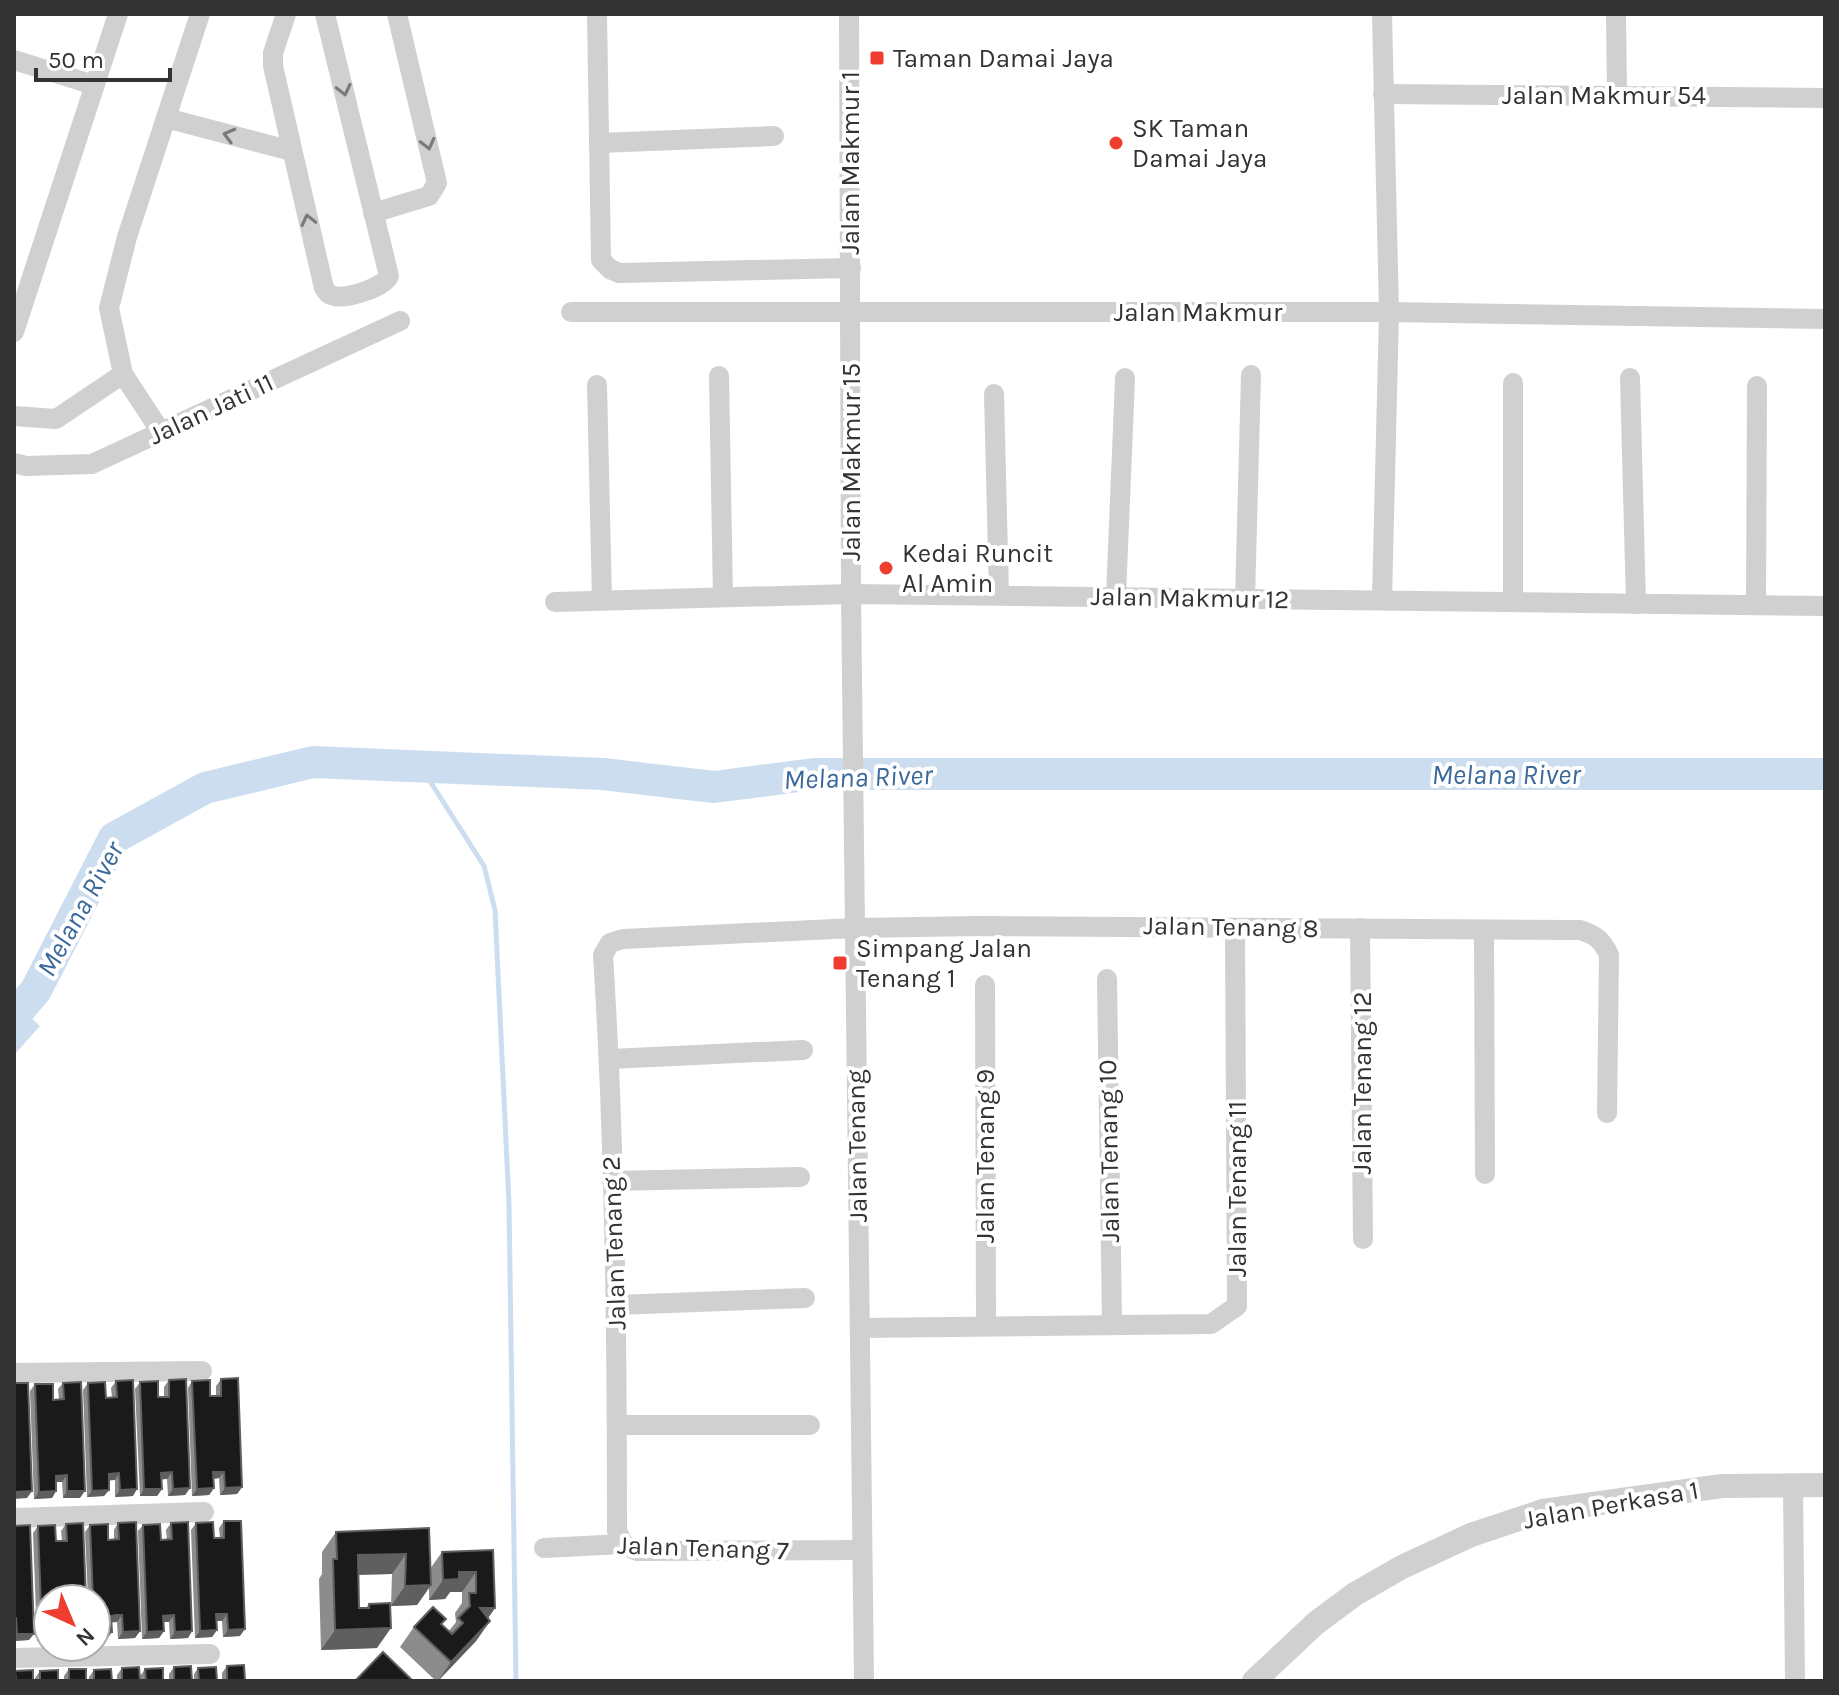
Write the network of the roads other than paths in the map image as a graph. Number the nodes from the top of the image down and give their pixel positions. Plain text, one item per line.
1 (118, 14) edge
2 (200, 14) edge
3 (286, 14) edge
4 (325, 14) edge
5 (397, 14) edge
6 (597, 14) edge
7 (849, 14) edge
8 (1382, 14) edge
9 (1616, 14) edge
10 (14, 60) edge
11 (94, 85) junction
12 (1383, 94) junction
13 (1617, 95) junction
14 (1825, 98) edge
15 (166, 118) junction
16 (774, 136) dead end
17 (599, 143) junction
18 (292, 151) junction
19 (373, 213) junction
20 (851, 268) junction
21 (571, 312) dead end
22 (851, 312) junction
23 (1389, 312) junction
24 (1825, 319) edge
25 (400, 321) dead end
26 (14, 332) edge
27 (123, 374) junction
28 (1251, 375) dead end
29 (719, 376) dead end
30 (1125, 378) dead end
31 (1630, 378) dead end
32 (1513, 383) dead end
33 (597, 385) dead end
34 (1757, 386) dead end
35 (994, 394) dead end
36 (14, 416) edge
37 (161, 432) junction
38 (14, 463) edge
39 (999, 595) junction
40 (723, 597) junction
41 (1116, 597) junction
42 (1245, 599) junction
43 (602, 600) junction
44 (1382, 600) junction
45 (555, 602) dead end
46 (1513, 602) junction
47 (852, 603) junction
48 (1636, 604) junction
49 (1756, 605) junction
50 (1825, 606) edge
51 (855, 928) junction
52 (1235, 928) junction
53 (1360, 928) junction
54 (1484, 930) junction
55 (610, 943) joint
56 (1107, 979) dead end
57 (985, 985) dead end
58 (803, 1050) dead end
59 (610, 1059) junction
60 (1607, 1113) dead end
61 (1485, 1174) dead end
62 (800, 1177) dead end
63 (612, 1181) junction
64 (1363, 1239) dead end
65 (805, 1298) dead end
66 (616, 1305) junction
67 (1112, 1324) junction
68 (986, 1326) junction
69 (860, 1328) junction
70 (202, 1371) dead end
71 (14, 1373) edge
72 (617, 1425) junction
73 (810, 1425) dead end
74 (1793, 1485) junction
75 (1825, 1485) edge
76 (204, 1512) dead end
77 (14, 1518) edge
78 (623, 1544) junction
79 (544, 1548) dead end
80 (862, 1550) junction
81 (210, 1654) dead end
82 (14, 1658) edge
83 (864, 1681) edge
84 (1254, 1681) edge
85 (1795, 1681) edge

1 - 11 street
2 - 15 street
3 - 18 street
4 -> 19 street
5 -> 19 street
6 - 17 street
7 - 20 street, Jalan Makmur 1
8 - 12 street
9 - 13 street
10 - 11 street
11 - 26 street
12 - 13 street, Jalan Makmur 54
12 - 23 street
13 - 14 street, Jalan Makmur 54
18 -> 15 street
15 - 27 street
16 - 17 street
17 - 20 street
19 -> 18 street
20 - 22 street, Jalan Makmur 1
21 - 22 street, Jalan Makmur
22 - 23 street, Jalan Makmur
22 - 47 street, Jalan Makmur 15
23 - 24 street, Jalan Makmur
23 - 44 street
25 - 37 street, Jalan Jati 11
27 - 36 street
27 - 37 street
28 - 42 street
29 - 40 street
30 - 41 street
31 - 48 street
32 - 46 street
33 - 43 street
34 - 49 street
35 - 39 street
37 - 38 street, Jalan Jati 11
39 - 41 street, Jalan Makmur 12
39 - 47 street, Jalan Makmur 12
40 - 43 street, Jalan Makmur 12
40 - 47 street, Jalan Makmur 12
41 - 42 street, Jalan Makmur 12
42 - 44 street, Jalan Makmur 12
43 - 45 street, Jalan Makmur 12
44 - 46 street, Jalan Makmur 12
46 - 48 street, Jalan Makmur 12
47 - 51 street, Jalan Tenang
48 - 49 street, Jalan Makmur 12
49 - 50 street, Jalan Makmur 12
51 - 52 street, Jalan Tenang 8
51 - 55 street, Jalan Tenang 8
51 - 69 street, Jalan Tenang
52 - 53 street, Jalan Tenang 8
52 - 67 street, Jalan Tenang 11
53 - 54 street, Jalan Tenang 8
53 - 64 street, Jalan Tenang 12
54 - 60 street, Jalan Tenang 8
54 - 61 street
55 - 59 street, Jalan Tenang 2
56 - 67 street, Jalan Tenang 10
57 - 68 street, Jalan Tenang 9
58 - 59 street
59 - 63 street, Jalan Tenang 2
62 - 63 street
63 - 66 street, Jalan Tenang 2
65 - 66 street
66 - 72 street, Jalan Tenang 2
67 - 68 street, Jalan Tenang 11
68 - 69 street, Jalan Tenang 11
69 - 80 street, Jalan Tenang
70 - 71 street
72 - 73 street
72 - 78 street, Jalan Tenang 2
74 - 75 street, Jalan Perkasa 1
74 - 84 street, Jalan Perkasa 1
74 - 85 street
76 - 77 street
78 - 79 street, Jalan Tenang 7
78 - 80 street, Jalan Tenang 7
80 - 83 street, Jalan Tenang
81 - 82 street

